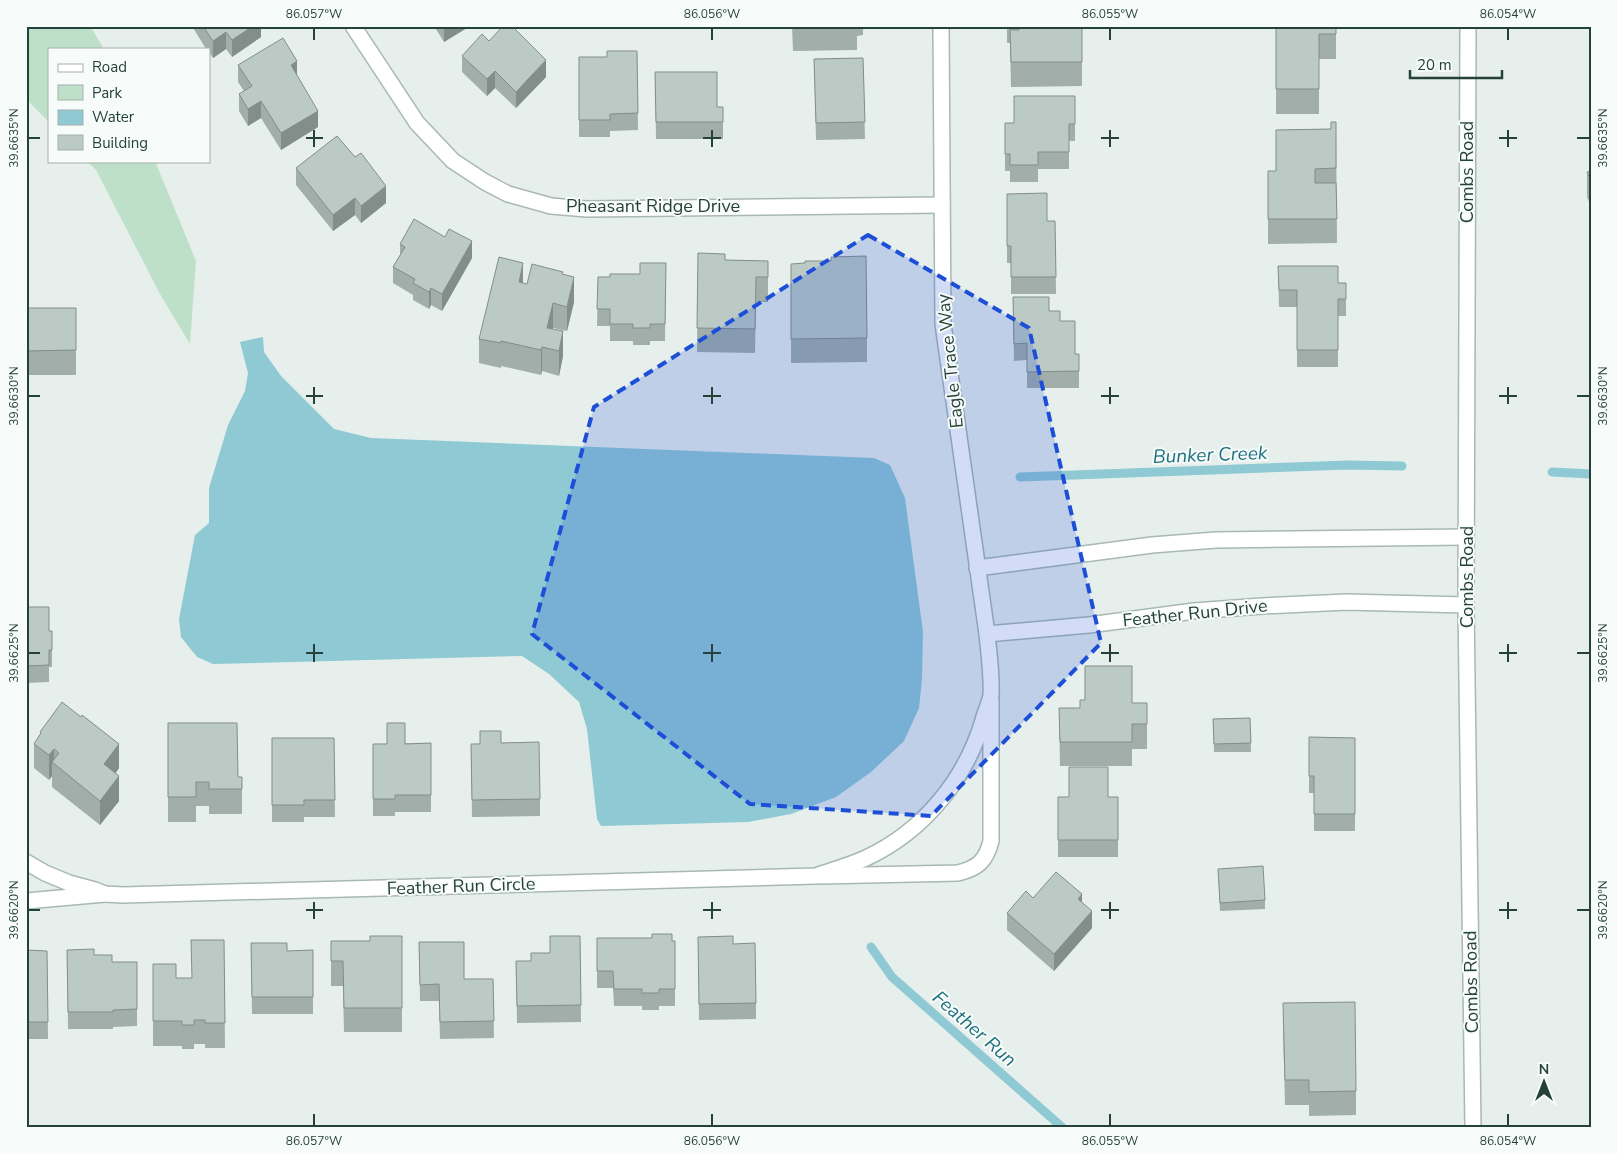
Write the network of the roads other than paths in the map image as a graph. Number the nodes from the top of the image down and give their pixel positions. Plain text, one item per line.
1 (353, 26) edge
2 (941, 26) edge
3 (1468, 26) edge
4 (942, 205) junction
5 (1466, 537) junction
6 (977, 568) junction
7 (1466, 605) junction
8 (987, 634) junction
9 (991, 697) junction
10 (26, 862) edge
11 (816, 876) junction
12 (105, 894) junction
13 (26, 901) edge
14 (1473, 1128) edge

1 - 4 street, Pheasant Ridge Drive
2 - 4 street, Eagle Trace Way
3 - 5 street, Combs Road
4 - 6 street, Eagle Trace Way
5 - 6 street
5 - 7 street, Combs Road
6 - 8 street, Eagle Trace Way
7 - 8 street, Feather Run Drive
7 - 14 street, Combs Road
8 - 9 street
9 - 11 street
9 - 11 street
10 - 12 street, Feather Run Circle
11 - 12 street, Feather Run Circle
12 - 13 street, Feather Run Circle

